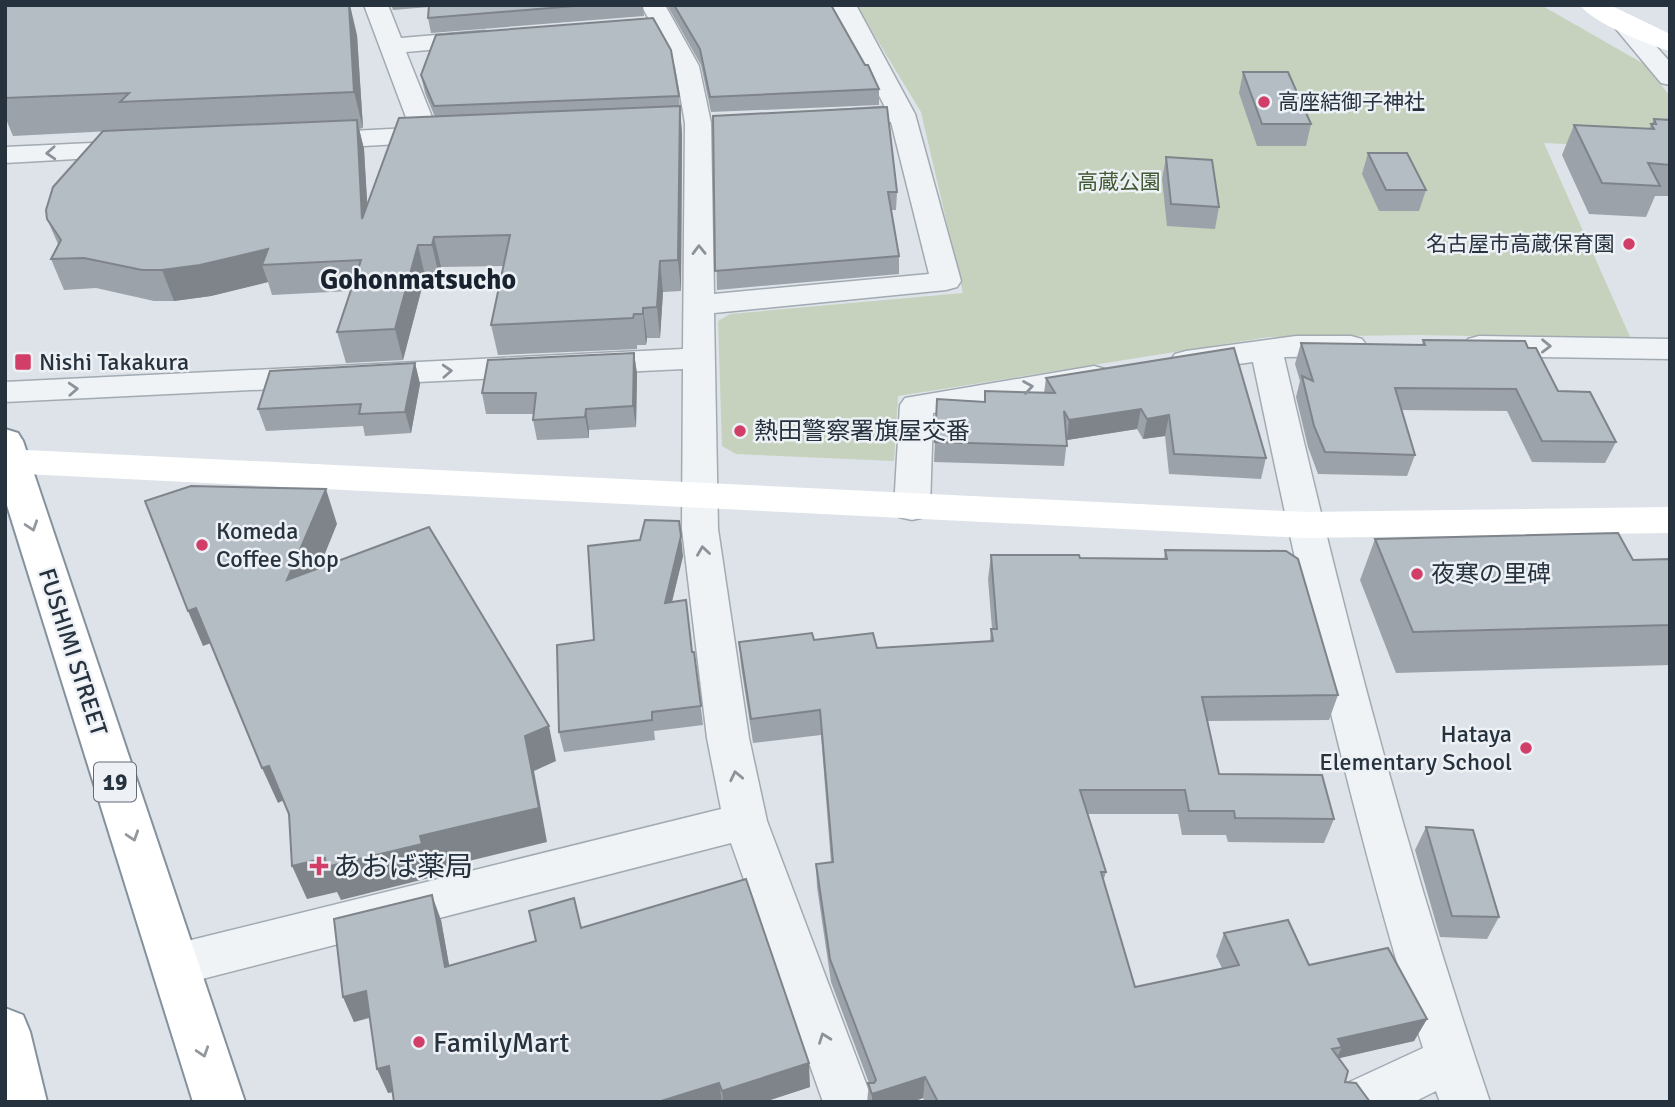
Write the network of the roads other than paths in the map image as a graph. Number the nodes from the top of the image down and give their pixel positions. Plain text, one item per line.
1 (376, 5) edge
2 (844, 5) edge
3 (1592, 5) edge
4 (1632, 14) edge
5 (1670, 18) edge
6 (651, 19) edge
7 (513, 36) edge
8 (1670, 43) edge
9 (391, 46) junction
10 (1670, 78) edge
11 (902, 114) junction
12 (807, 118) edge
13 (467, 134) edge
14 (426, 136) junction
15 (290, 142) edge
16 (155, 148) edge
17 (5, 155) edge
18 (700, 305) junction
19 (1379, 346) edge
20 (1448, 346) edge
21 (1670, 349) edge
22 (1267, 351) junction
23 (700, 358) junction
24 (1163, 365) edge
25 (1122, 372) edge
26 (5, 392) edge
27 (7, 455) edge
28 (701, 497) junction
29 (912, 508) junction
30 (1670, 520) edge
31 (1304, 525) junction
32 (745, 821) junction
33 (174, 965) junction
34 (7, 1047) edge
35 (1458, 1081) edge
36 (21, 1102) edge
37 (219, 1102) edge
38 (848, 1102) edge
39 (1362, 1102) edge

1 - 9 street
2 - 11 street
3 - 4 main road
4 - 5 main road
4 - 8 main road
4 - 10 street
18 -> 6 street
7 - 9 street
9 - 14 street
11 - 12 street
11 - 18 street
13 - 14 street
14 - 15 street
16 -> 17 street
18 - 23 street
19 - 22 street
20 -> 21 street
22 - 24 street
22 - 31 street
26 -> 23 street
23 - 28 street
29 -> 25 street
27 - 28 main road
27 -> 33 main road, FUSHIMI STREET / 19
28 - 29 main road
32 -> 28 street
29 - 31 main road
30 - 31 main road
31 - 35 street
32 - 33 street
38 -> 32 street
33 -> 37 main road, FUSHIMI STREET / 19
34 - 36 main road
35 - 39 street

